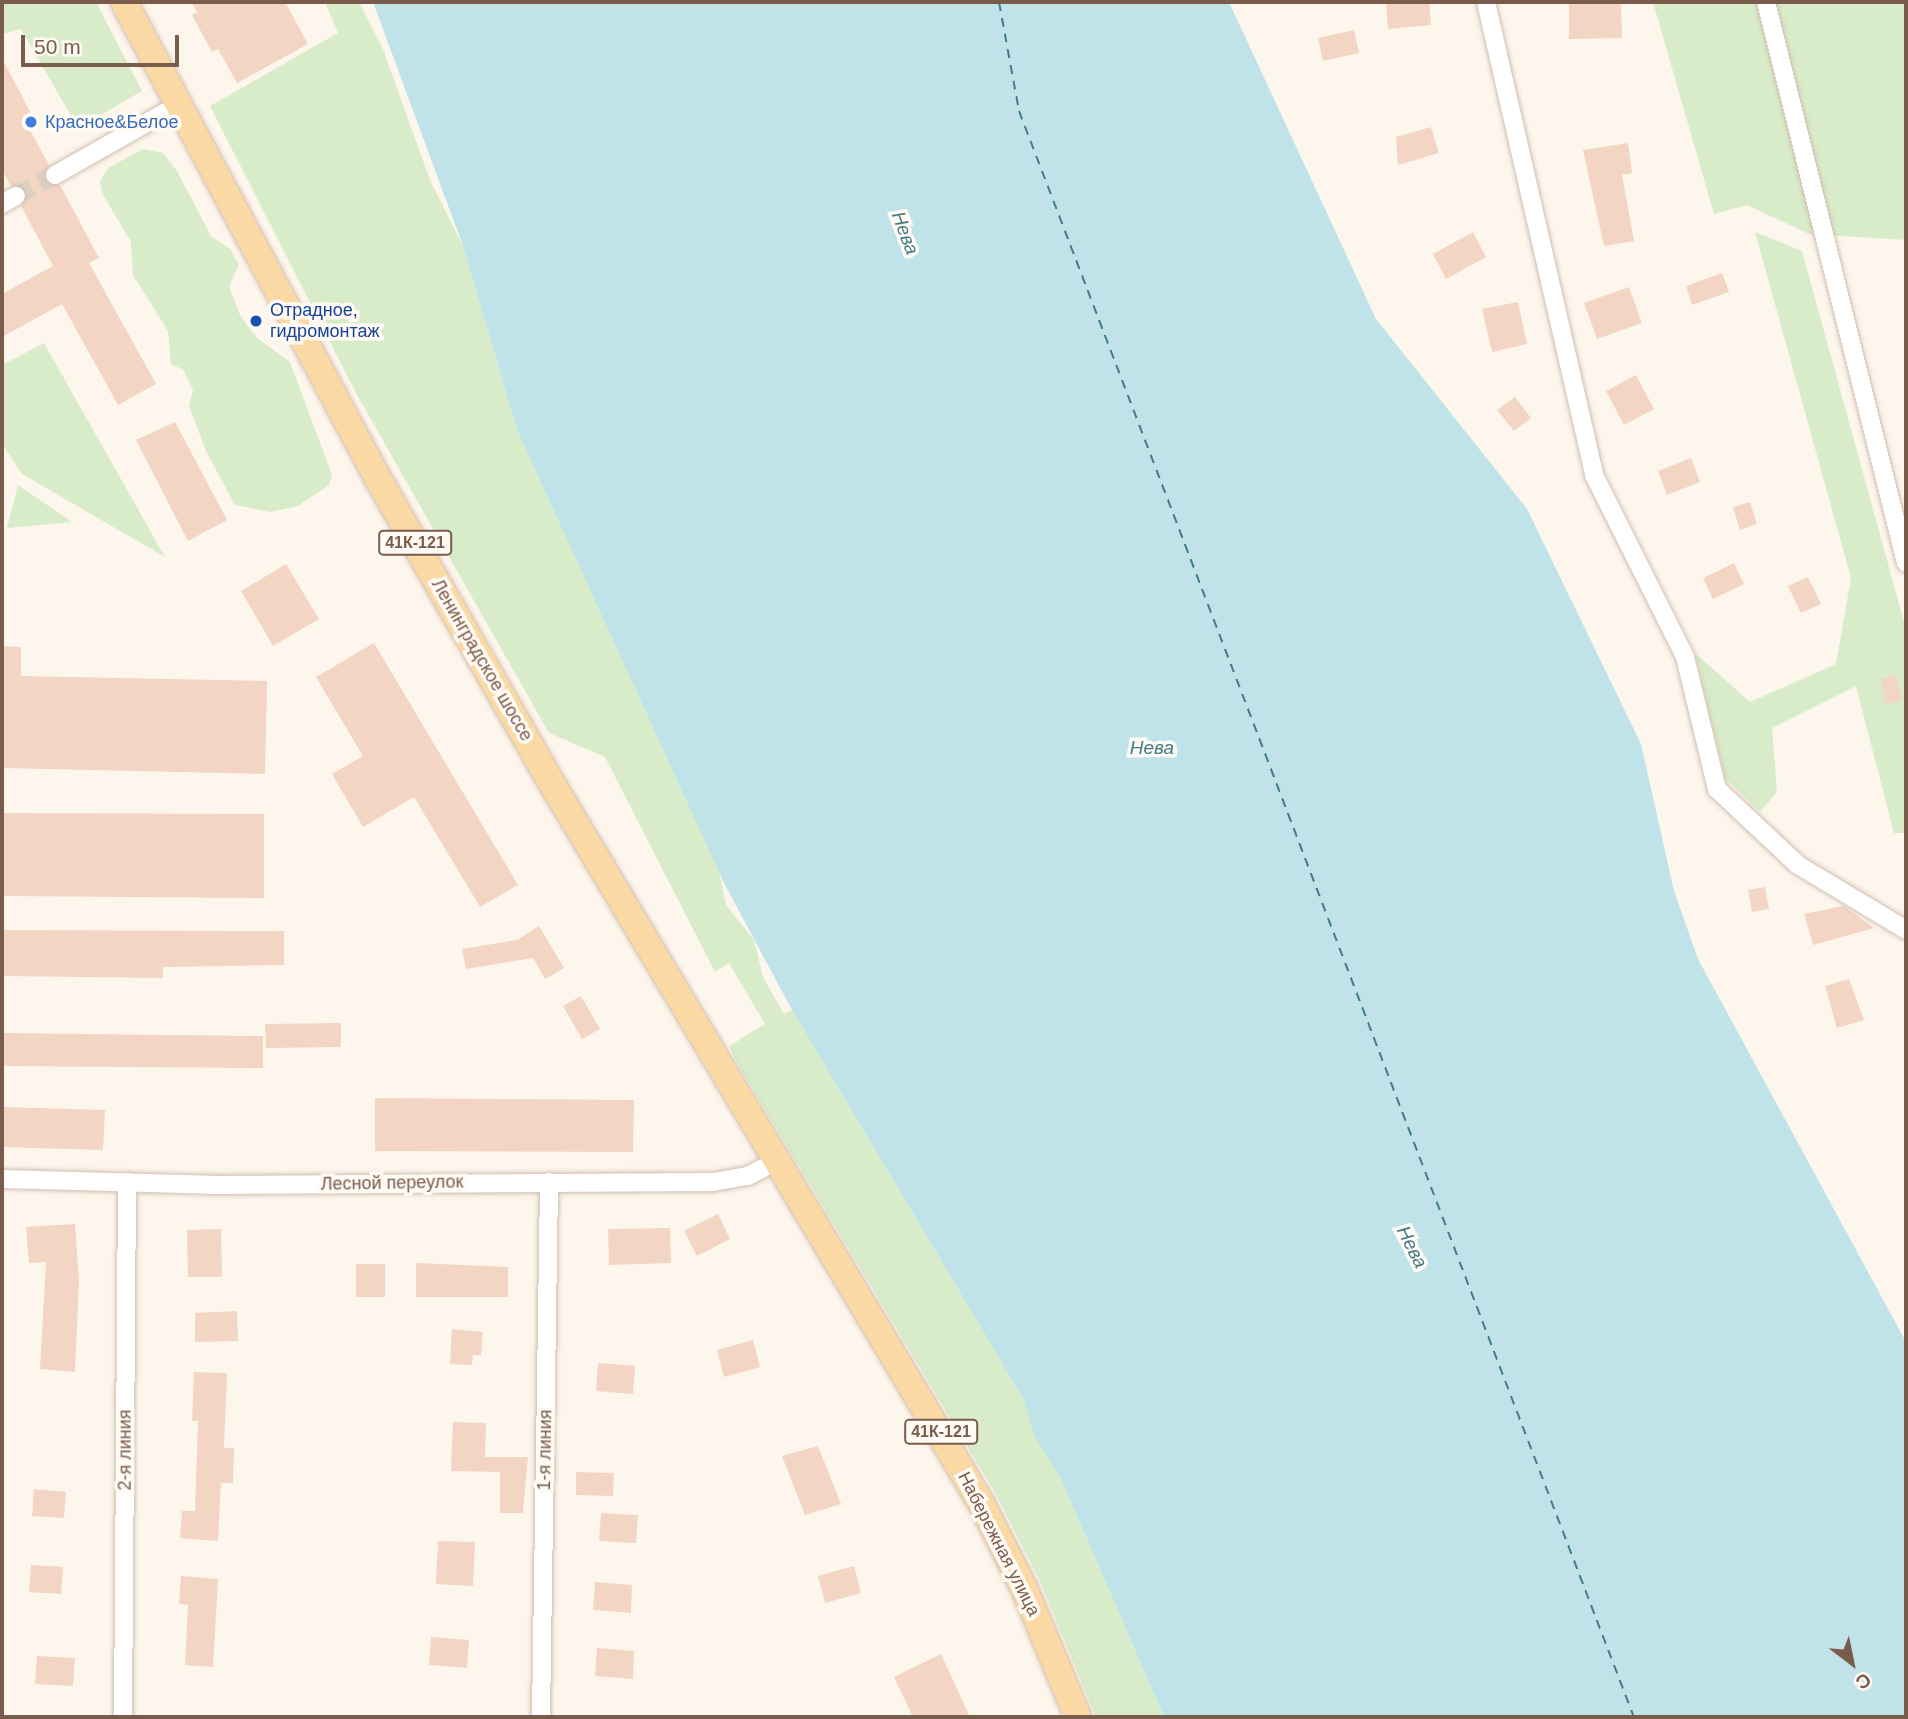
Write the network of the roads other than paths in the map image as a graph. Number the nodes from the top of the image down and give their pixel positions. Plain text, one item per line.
1 (124, 2) edge
2 (1486, 2) edge
3 (1766, 2) edge
4 (178, 105) junction
5 (55, 175) tunnel mouth
6 (1906, 563) edge
7 (1906, 930) edge
8 (778, 1160) junction
9 (2, 1179) edge
10 (127, 1182) junction
11 (549, 1182) junction
12 (123, 1717) edge
13 (541, 1717) edge
14 (1078, 1717) edge

1 - 4 main road, Ленинградское шоссе / 41К-121
2 - 7 street
3 - 6 street
4 - 5 street
4 - 8 main road, Ленинградское шоссе / 41К-121
8 - 11 street, Лесной переулок
8 - 14 main road, Набережная улица / 41К-121
9 - 10 street, Лесной переулок
10 - 11 street, Лесной переулок
10 - 12 street, 2-я линия
11 - 13 street, 1-я линия

